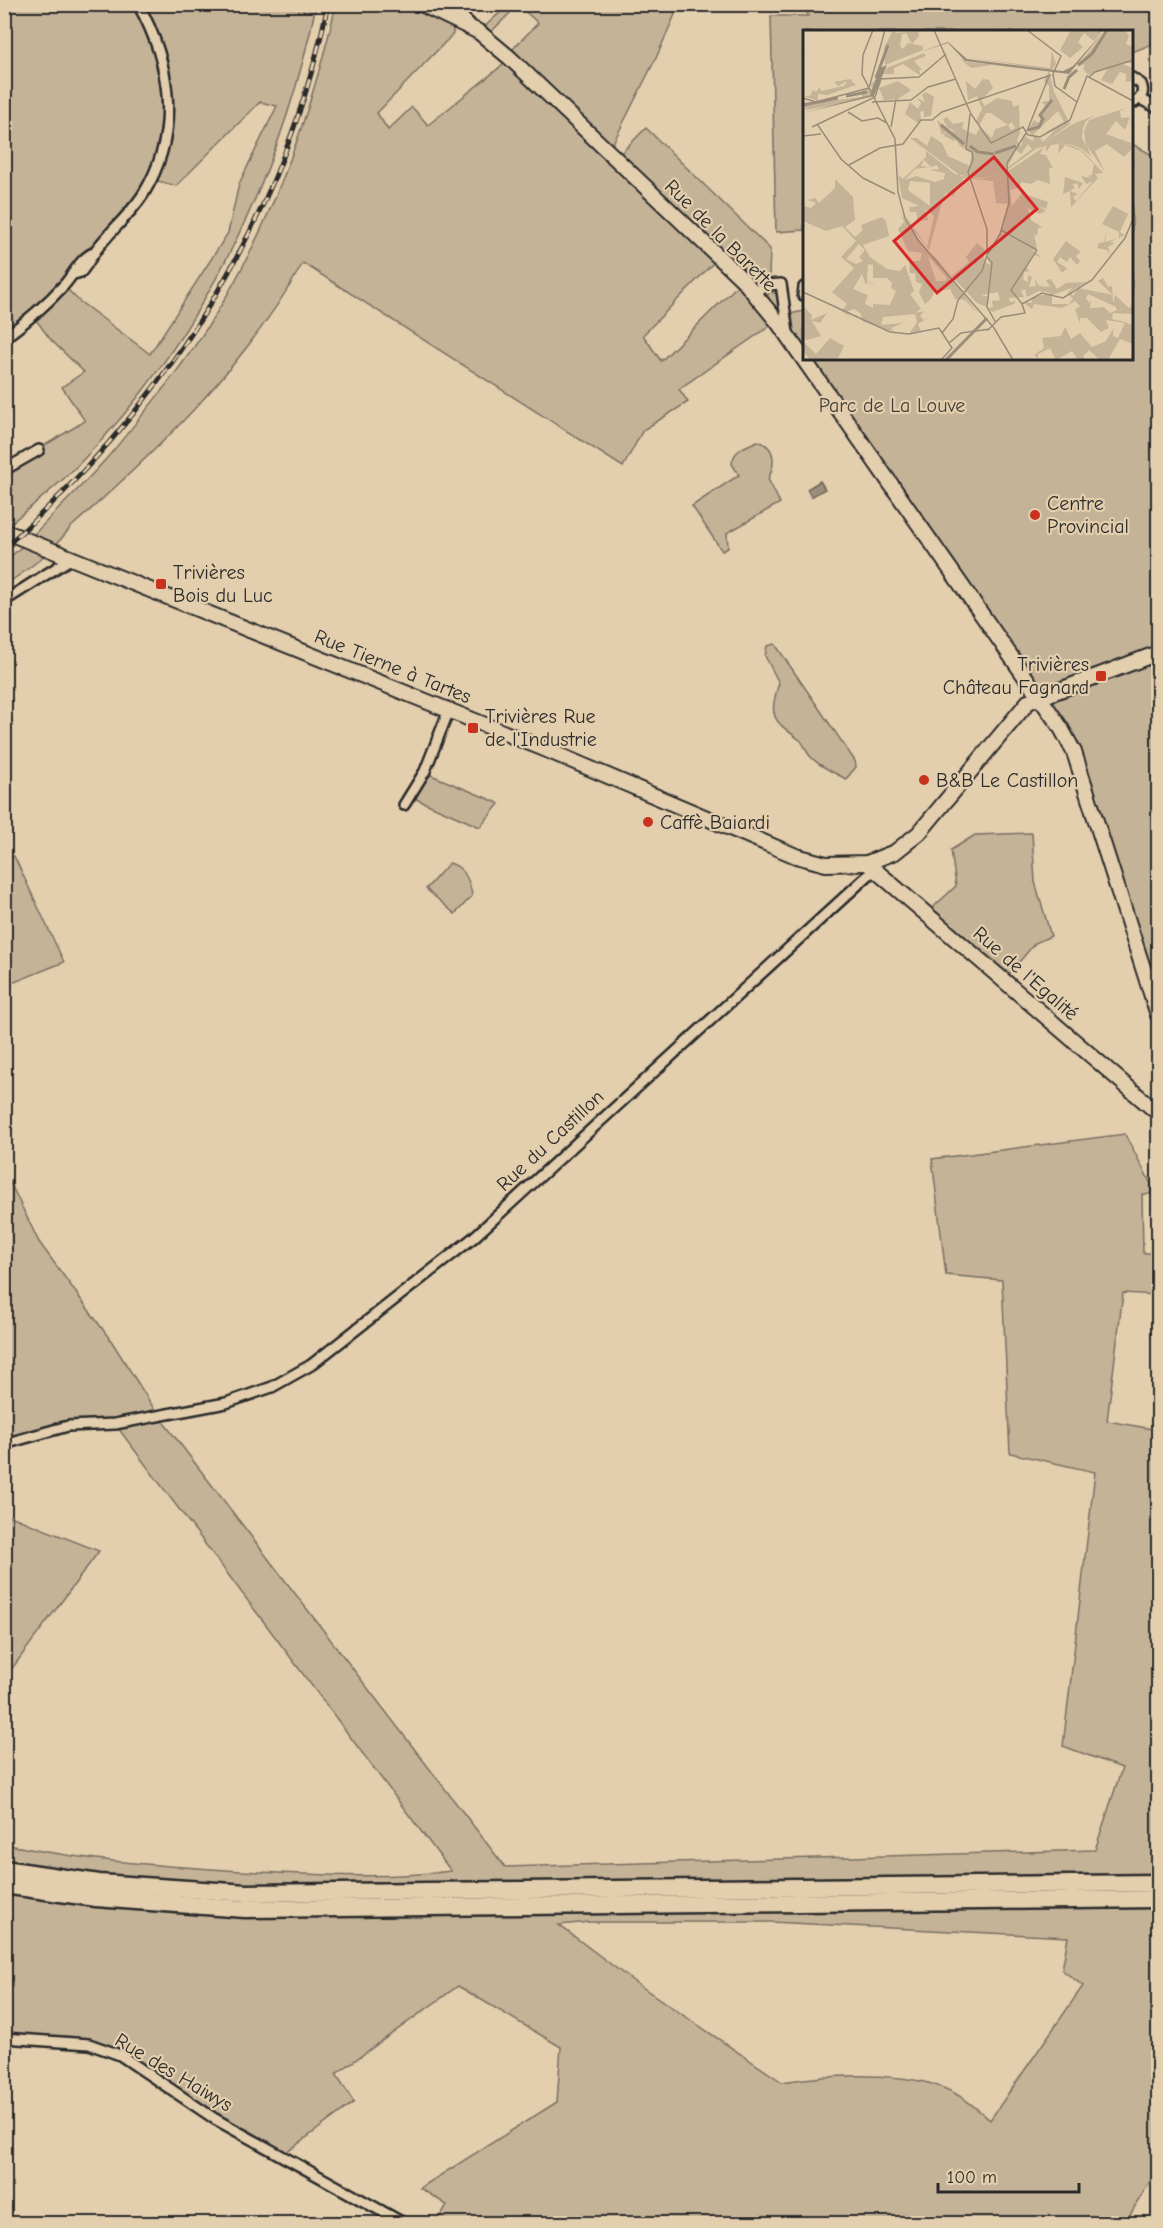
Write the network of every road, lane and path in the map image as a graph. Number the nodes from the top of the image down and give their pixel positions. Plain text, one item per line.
1 (138, 4) edge
2 (421, 4) edge
3 (450, 4) edge
4 (479, 32) junction
5 (1133, 79) edge
6 (1136, 101) edge
7 (1158, 108) edge
8 (754, 292) junction
9 (4, 338) edge
10 (789, 339) junction
11 (803, 359) edge
12 (804, 360) edge
13 (39, 450) dead end
14 (4, 470) edge
15 (5, 531) edge
16 (72, 558) junction
17 (4, 601) edge
18 (1158, 653) edge
19 (1042, 696) junction
20 (449, 710) junction
21 (404, 806) dead end
22 (871, 866) junction
23 (1158, 1016) edge
24 (1158, 1113) edge
25 (4, 1444) edge
26 (4, 1869) edge
27 (1158, 1883) edge
28 (4, 1885) edge
29 (1158, 1899) edge
30 (4, 2038) edge
31 (405, 2223) edge

1 - 9 street
2 - 4 street, Rue de la Barette
3 - 4 street
4 - 8 street, Rue de la Barette
5 - 6 street
6 - 7 street
8 - 10 street, Rue de la Barette
8 - 10 street
10 - 11 street, Rue de la Barette
12 - 19 street, Rue de la Barette
13 - 14 street
15 - 16 street, Rue Tierne à Tartes
16 - 17 street
16 - 20 street, Rue Tierne à Tartes
18 - 19 street, Rue du Castillon
19 - 22 street, Rue du Castillon
19 - 23 street, Rue de la Barette
20 - 21 street
20 - 22 street, Rue Tierne à Tartes
22 - 24 street, Rue de l'Egalité
22 - 25 street, Rue du Castillon
26 - 27 highway
28 - 29 highway
30 - 31 street, Rue des Haiwys

